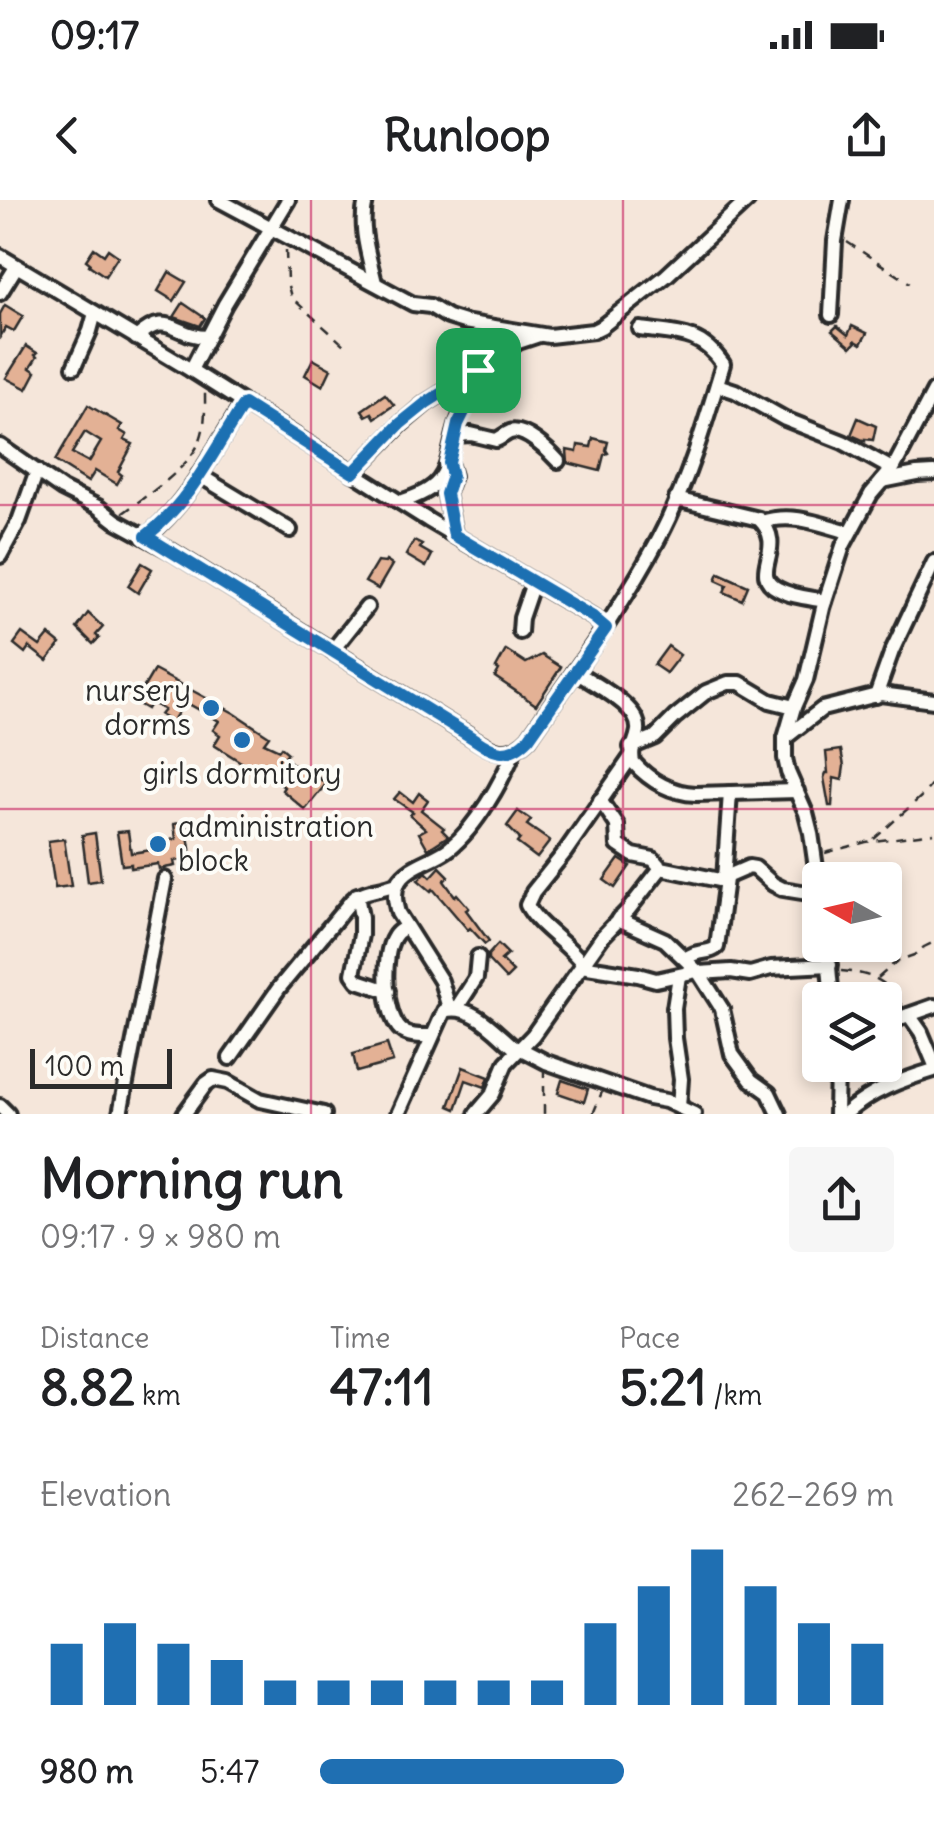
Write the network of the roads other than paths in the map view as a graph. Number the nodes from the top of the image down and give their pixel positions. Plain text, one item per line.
1 (219, 200) edge
2 (288, 200) edge
3 (366, 200) edge
4 (748, 200) edge
5 (842, 200) edge
6 (277, 231) junction
7 (0, 256) edge
8 (16, 267) junction
9 (375, 284) junction
10 (0, 293) edge
11 (95, 313) junction
12 (831, 316) dead end
13 (640, 330) dead end
14 (541, 334) junction
15 (208, 337) junction
16 (136, 338) junction
17 (74, 366) dead end
18 (190, 370) junction
19 (478, 370) junction
20 (717, 385) junction
21 (934, 391) edge
22 (244, 404) junction
23 (456, 435) junction
24 (0, 446) edge
25 (558, 461) dead end
26 (449, 463) junction
27 (892, 468) junction
28 (38, 471) junction
29 (353, 473) junction
30 (934, 473) edge
31 (199, 476) junction
32 (882, 481) junction
33 (676, 499) junction
34 (400, 502) junction
35 (762, 522) junction
36 (290, 530) dead end
37 (849, 532) junction
38 (454, 535) junction
39 (146, 536) junction
40 (0, 556) edge
41 (934, 562) edge
42 (533, 583) junction
43 (825, 601) junction
44 (368, 608) dead end
45 (606, 628) junction
46 (520, 632) dead end
47 (332, 651) junction
48 (575, 672) junction
49 (876, 696) junction
50 (934, 702) edge
51 (794, 708) junction
52 (786, 738) junction
53 (514, 751) junction
54 (631, 752) junction
55 (797, 790) junction
56 (730, 793) junction
57 (600, 800) junction
58 (815, 862) edge
59 (661, 868) junction
60 (166, 879) dead end
61 (725, 879) junction
62 (398, 884) junction
63 (802, 892) edge
64 (357, 895) junction
65 (618, 919) junction
66 (406, 927) junction
67 (478, 957) dead end
68 (686, 959) junction
69 (829, 962) edge
70 (582, 965) junction
71 (830, 968) junction
72 (698, 972) junction
73 (679, 976) junction
74 (831, 982) edge
75 (388, 990) junction
76 (934, 1006) edge
77 (453, 1009) junction
78 (908, 1015) junction
79 (902, 1018) edge
80 (432, 1036) junction
81 (518, 1049) junction
82 (230, 1058) dead end
83 (934, 1066) edge
84 (836, 1082) edge
85 (0, 1106) edge
86 (679, 1108) junction
87 (8, 1114) edge
88 (120, 1114) edge
89 (184, 1114) edge
90 (324, 1114) edge
91 (398, 1114) edge
92 (476, 1114) edge
93 (694, 1114) edge
94 (780, 1114) edge
95 (836, 1114) edge
96 (845, 1114) edge

1 - 6 street
2 - 6 street
3 - 9 street
4 - 14 street
5 - 12 street
6 - 9 street
6 - 15 street
7 - 8 street
8 - 10 street
8 - 11 street
9 - 14 street
11 - 16 street
11 - 17 street
13 - 20 street
14 - 19 street
15 - 16 street
15 - 18 street
16 - 18 street
18 - 22 street
19 - 23 street
19 - 29 street
20 - 27 street
20 - 33 street
21 - 27 street
22 - 29 street
22 - 31 street
23 - 25 street
23 - 26 street
24 - 28 street
26 - 34 street
26 - 38 street
27 - 32 street
28 - 39 street
28 - 40 street
29 - 34 street
30 - 32 street
31 - 36 street
31 - 39 street
32 - 37 street
33 - 35 street
33 - 45 street
34 - 38 street
35 - 37 street
35 - 43 street
37 - 43 street
38 - 42 street
39 - 47 street
41 - 49 street
42 - 45 street
42 - 46 street
43 - 51 street
44 - 47 street
45 - 48 street
47 - 53 street
48 - 53 street
48 - 54 street
49 - 50 street
49 - 52 street
51 - 52 street
51 - 54 street
52 - 55 street
53 - 62 street
54 - 56 street
54 - 57 street
55 - 56 street
55 - 58 street
56 - 61 street
57 - 59 street
57 - 70 street
59 - 61 street
59 - 65 street
60 - 88 street
61 - 63 street
61 - 68 street
62 - 64 street
62 - 66 street
64 - 75 street
64 - 82 street
65 - 68 street
65 - 70 street
66 - 75 street
66 - 77 street
67 - 77 street
68 - 72 street
69 - 71 street
70 - 73 street
70 - 81 street
71 - 72 street
71 - 74 street
72 - 73 street
72 - 94 street
73 - 86 street
75 - 80 street
76 - 78 street
77 - 80 street
77 - 81 street
78 - 79 street
78 - 83 street
80 - 91 street
81 - 86 street
81 - 92 street
83 - 96 street
84 - 95 street
85 - 87 street
86 - 93 street
89 - 90 street

